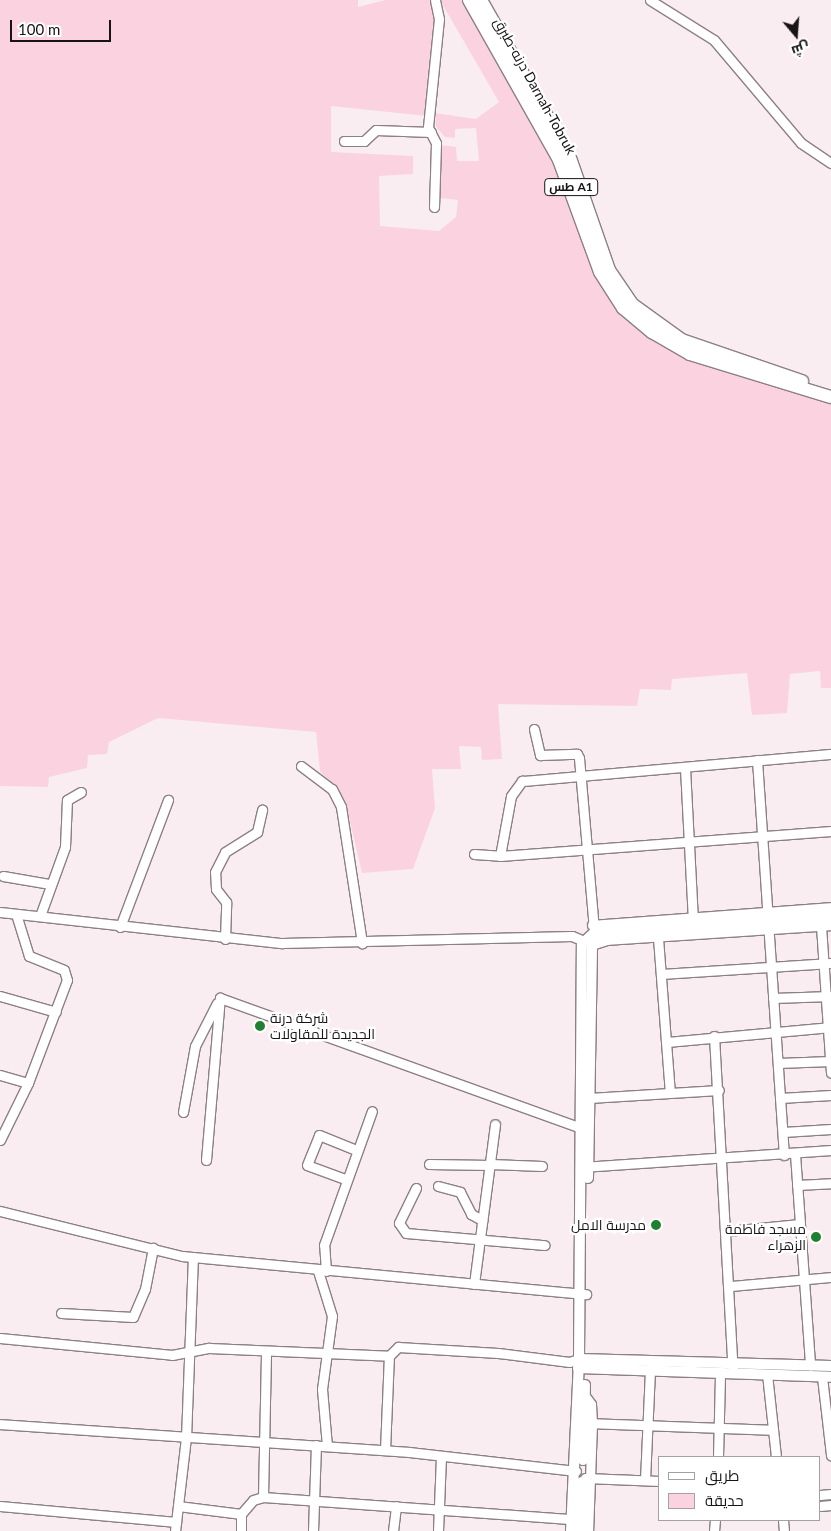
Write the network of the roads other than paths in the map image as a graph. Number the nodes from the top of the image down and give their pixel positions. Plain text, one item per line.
1 (435, 0) edge
2 (469, 0) edge
3 (481, 0) edge
4 (650, 0) edge
5 (431, 132) junction
6 (344, 141) dead end
7 (831, 163) edge
8 (434, 207) dead end
9 (831, 388) edge
10 (831, 397) edge
11 (534, 729) dead end
12 (831, 754) edge
13 (757, 760) junction
14 (301, 766) dead end
15 (685, 768) junction
16 (582, 776) junction
17 (81, 792) dead end
18 (168, 800) dead end
19 (262, 810) dead end
20 (831, 831) edge
21 (761, 837) junction
22 (687, 842) junction
23 (587, 849) junction
24 (474, 854) dead end
25 (500, 856) junction
26 (3, 876) dead end
27 (50, 884) junction
28 (831, 906) edge
29 (0, 912) edge
30 (16, 914) junction
31 (40, 916) junction
32 (831, 916) edge
33 (768, 921) junction
34 (692, 922) junction
35 (826, 925) edge
36 (120, 927) junction
37 (592, 937) junction
38 (658, 938) junction
39 (225, 939) junction
40 (362, 943) junction
41 (826, 963) edge
42 (771, 966) junction
43 (661, 974) junction
44 (828, 996) edge
45 (0, 998) edge
46 (220, 998) junction
47 (773, 998) junction
48 (56, 1012) junction
49 (829, 1027) edge
50 (775, 1031) junction
51 (714, 1036) junction
52 (667, 1042) junction
53 (831, 1061) edge
54 (778, 1064) junction
55 (831, 1073) edge
56 (0, 1075) edge
57 (28, 1083) junction
58 (719, 1090) junction
59 (670, 1093) junction
60 (831, 1095) edge
61 (589, 1098) junction
62 (780, 1098) junction
63 (372, 1110) dead end
64 (183, 1112) dead end
65 (495, 1124) dead end
66 (3, 1126) edge
67 (831, 1129) edge
68 (585, 1130) junction
69 (783, 1132) junction
70 (0, 1140) edge
71 (356, 1150) junction
72 (831, 1150) edge
73 (784, 1154) junction
74 (795, 1154) junction
75 (723, 1159) junction
76 (206, 1160) dead end
77 (429, 1164) dead end
78 (490, 1165) junction
79 (542, 1166) dead end
80 (585, 1166) junction
81 (346, 1179) junction
82 (831, 1183) edge
83 (797, 1185) junction
84 (438, 1186) dead end
85 (416, 1188) dead end
86 (0, 1211) edge
87 (482, 1220) junction
88 (800, 1224) junction
89 (728, 1231) junction
90 (480, 1239) junction
91 (544, 1245) dead end
92 (153, 1248) junction
93 (193, 1257) junction
94 (322, 1271) junction
95 (831, 1278) edge
96 (804, 1279) junction
97 (474, 1284) junction
98 (730, 1286) junction
99 (583, 1294) junction
100 (61, 1313) dead end
101 (0, 1338) edge
102 (192, 1351) junction
103 (266, 1352) junction
104 (328, 1353) junction
105 (389, 1356) junction
106 (579, 1363) junction
107 (810, 1365) junction
108 (831, 1366) edge
109 (733, 1368) junction
110 (650, 1370) junction
111 (720, 1373) junction
112 (767, 1374) junction
113 (826, 1377) edge
114 (588, 1423) junction
115 (0, 1424) edge
116 (646, 1428) junction
117 (719, 1429) junction
118 (773, 1430) junction
119 (186, 1438) junction
120 (261, 1442) junction
121 (316, 1445) junction
122 (327, 1446) junction
123 (385, 1450) junction
124 (831, 1455) edge
125 (441, 1456) junction
126 (718, 1456) edge
127 (776, 1456) edge
128 (583, 1476) junction
129 (645, 1480) junction
130 (658, 1480) edge
131 (263, 1497) junction
132 (314, 1500) junction
133 (0, 1506) edge
134 (178, 1506) junction
135 (396, 1506) junction
136 (439, 1509) junction
137 (241, 1514) junction
138 (572, 1519) junction
139 (176, 1526) edge
140 (241, 1531) edge
141 (313, 1531) edge
142 (393, 1531) edge
143 (438, 1531) edge
144 (571, 1531) edge
145 (580, 1531) edge
146 (588, 1531) edge

1 - 5 street
2 - 10 highway, درنه-طبرق Darnah-Tobruk / طس A1
3 - 9 highway, درنه-طبرق Darnah-Tobruk / طس A1
4 - 7 street
5 - 6 street
5 - 8 street
11 - 16 street
12 - 13 street
13 - 15 street
13 - 21 street
14 - 40 street
15 - 16 street
15 - 22 street
16 - 23 street
16 - 25 street
17 - 27 street
18 - 36 street
19 - 39 street
20 - 21 street
21 - 22 street
21 - 33 street
22 - 23 street
22 - 34 street
23 - 25 street
23 - 37 street
24 - 25 street
26 - 27 street
27 - 31 street
28 - 33 street
29 - 30 street
30 - 31 street
30 - 48 street
31 - 36 street
32 - 33 main road
33 - 34 main road
33 - 35 main road
33 - 38 main road
33 - 42 street
34 - 37 main road
35 - 41 street
36 - 39 street
37 - 38 main road
37 - 40 street
37 - 61 main road
37 - 68 main road
38 - 43 street
39 - 40 street
41 - 42 street
41 - 44 street
42 - 43 street
42 - 47 street
43 - 52 street
44 - 47 street
44 - 49 street
45 - 48 street
46 - 64 street
46 - 68 street
46 - 76 street
47 - 50 street
48 - 57 street
49 - 50 street
49 - 53 street
50 - 51 street
50 - 54 street
51 - 52 street
51 - 58 street
52 - 59 street
53 - 54 street
53 - 55 street
54 - 62 street
56 - 57 street
57 - 66 street
58 - 59 street
58 - 75 street
59 - 61 street
60 - 62 street
61 - 68 main road
62 - 69 street
63 - 71 street
65 - 78 street
66 - 70 street
67 - 69 street
68 - 80 main road
69 - 73 street
71 - 81 street
71 - 81 street
72 - 74 street
73 - 74 street
73 - 75 street
74 - 83 street
75 - 80 street
75 - 89 street
77 - 78 street
78 - 79 street
78 - 87 street
80 - 99 main road
81 - 94 street
82 - 83 street
83 - 88 street
84 - 87 street
85 - 90 street
86 - 92 street
87 - 90 street
88 - 89 street
88 - 96 street
89 - 98 street
90 - 91 street
90 - 97 street
92 - 93 street
92 - 100 street
93 - 94 street
93 - 102 street
94 - 97 street
94 - 104 street
95 - 96 street
96 - 98 street
96 - 107 street
97 - 99 street
98 - 109 street
99 - 106 main road
101 - 102 street
102 - 103 street
102 - 119 street
103 - 104 street
103 - 120 street
104 - 105 street
104 - 122 street
105 - 106 street
105 - 123 street
106 - 109 main road
106 - 110 main road
106 - 114 main road
106 - 128 main road
107 - 108 main road
107 - 109 main road
109 - 111 main road
109 - 112 main road
110 - 111 main road
110 - 116 street
111 - 117 street
112 - 113 main road
112 - 118 street
113 - 124 street
114 - 116 street
114 - 128 main road
115 - 119 street
116 - 117 street
116 - 129 street
117 - 118 street
117 - 126 street
118 - 127 street
119 - 120 street
119 - 134 street
120 - 121 street
120 - 131 street
121 - 122 street
121 - 132 street
122 - 123 street
123 - 125 street
125 - 128 street
125 - 136 street
128 - 129 street
128 - 138 main road
128 - 145 main road
128 - 146 street
129 - 130 street
131 - 132 street
131 - 137 street
132 - 135 street
132 - 141 street
133 - 139 street
134 - 137 street
134 - 139 street
135 - 136 street
135 - 142 street
136 - 138 street
136 - 143 street
137 - 140 street
138 - 144 main road

